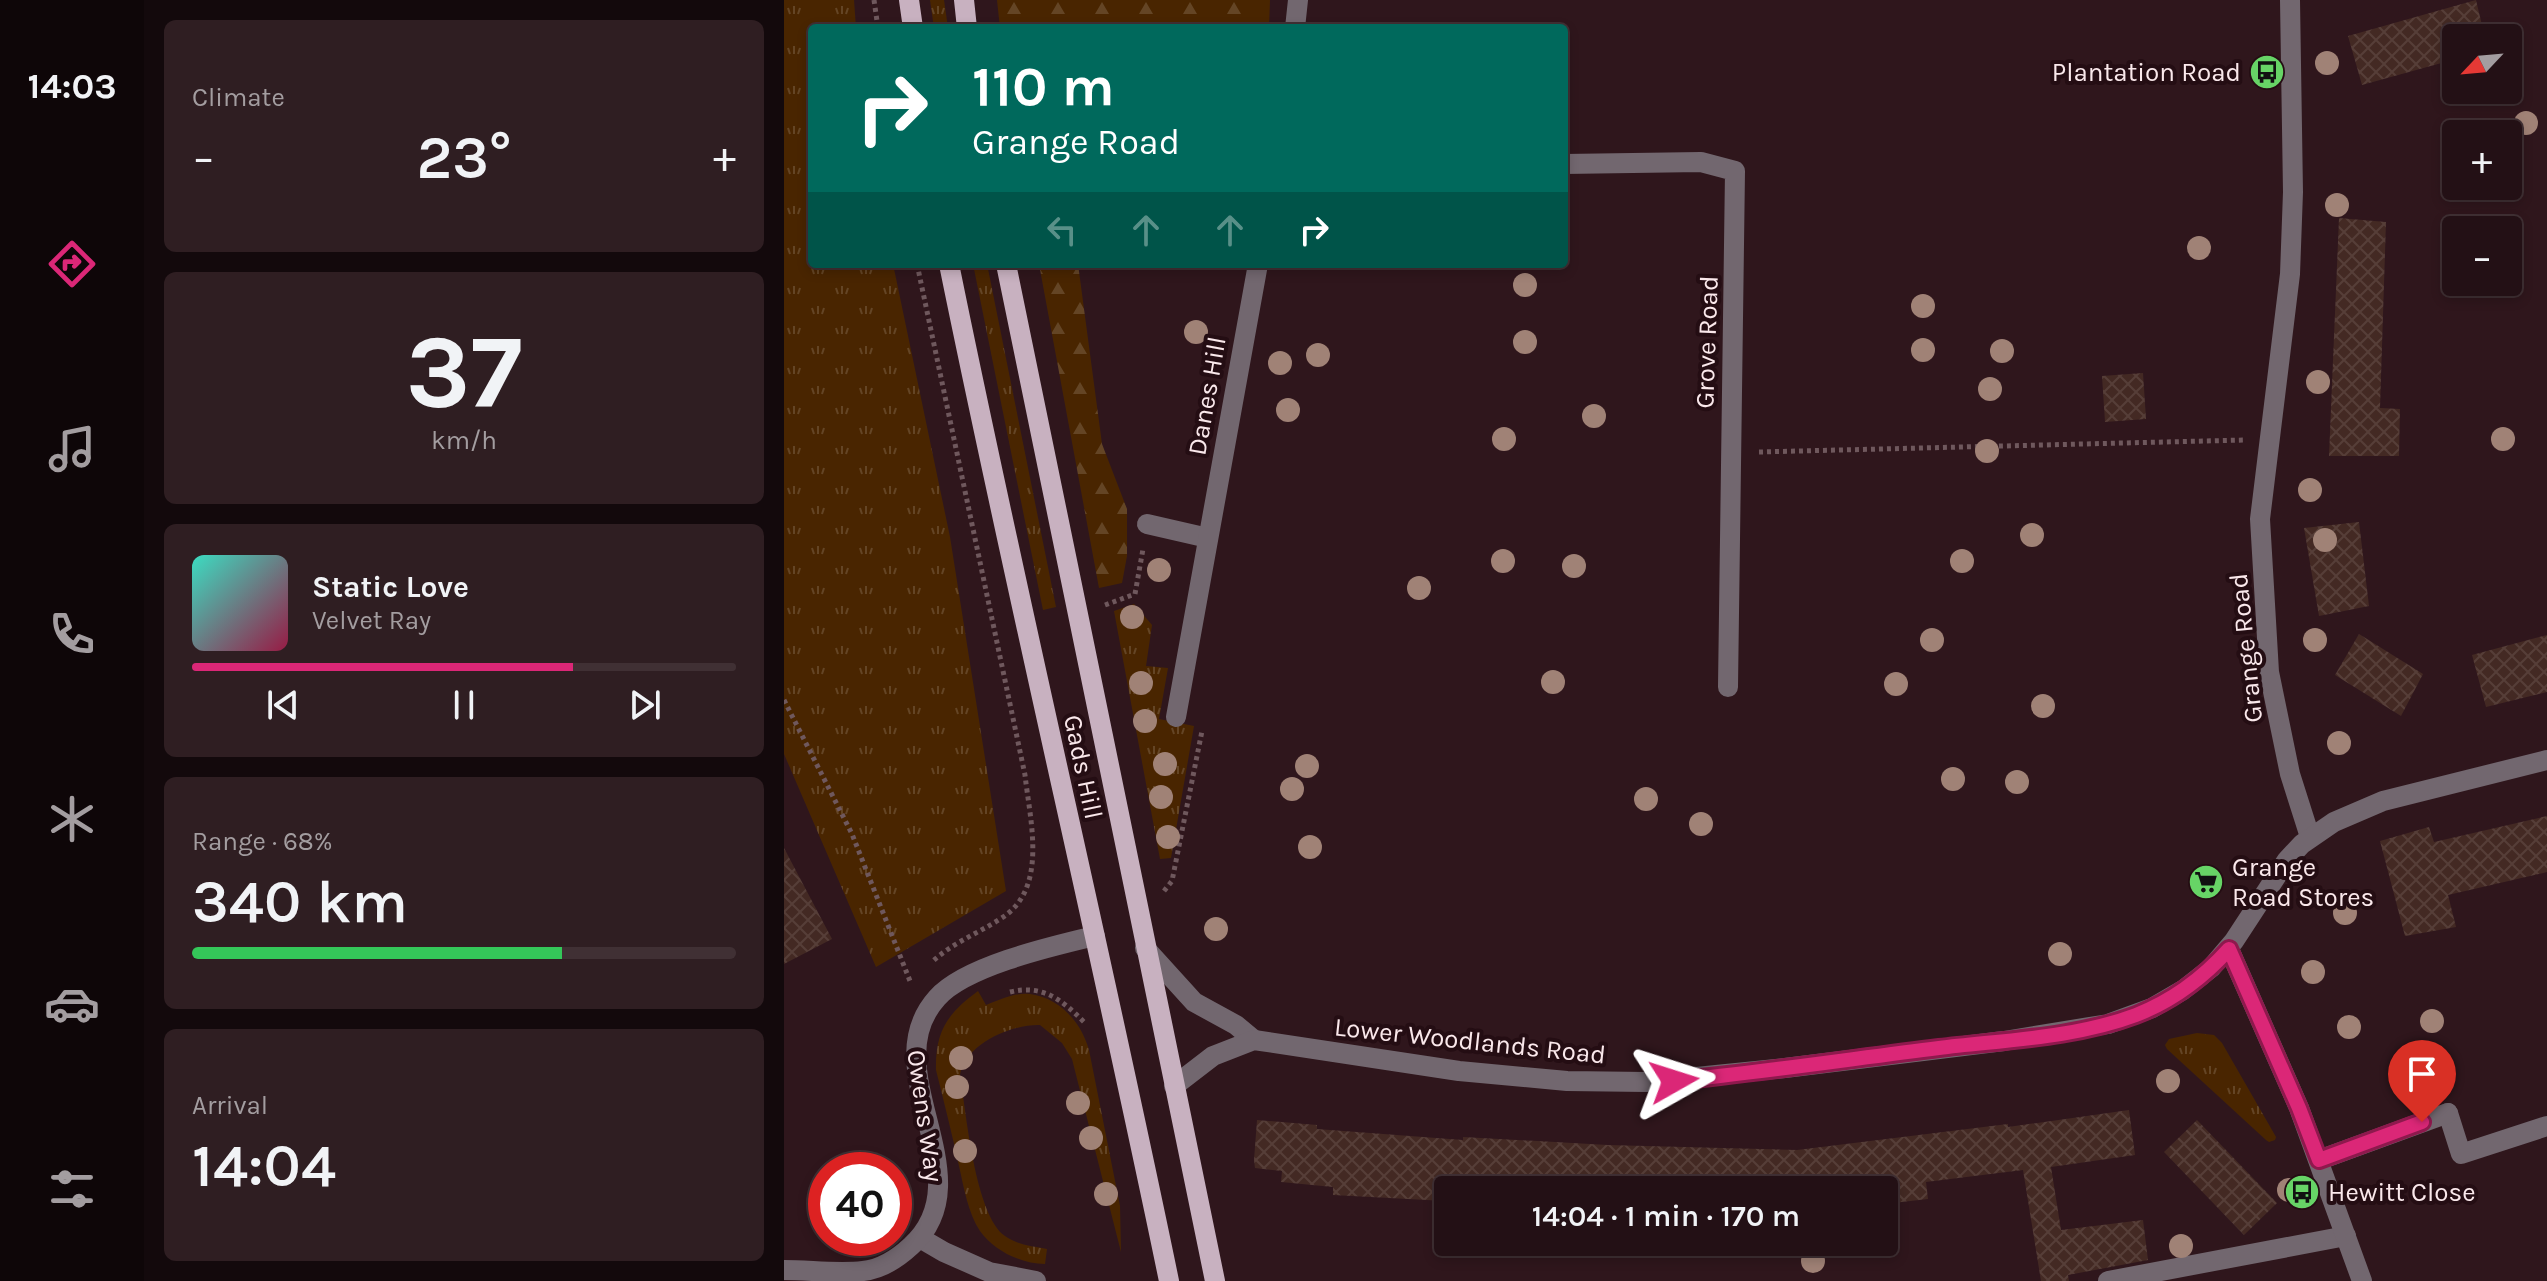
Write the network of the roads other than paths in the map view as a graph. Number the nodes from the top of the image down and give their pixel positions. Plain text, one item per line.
1 (909, 0) edge
2 (964, 0) edge
3 (1298, 0) edge
4 (2293, 1) edge
5 (912, 24) edge
6 (967, 24) edge
7 (1295, 24) edge
8 (1568, 164) edge
9 (950, 268) edge
10 (1007, 268) edge
11 (1257, 268) edge
12 (1147, 524) road end
13 (1208, 538) junction
14 (1728, 687) dead end
15 (1176, 717) dead end
16 (2547, 760) edge
17 (2310, 837) junction
18 (1095, 936) junction
19 (1145, 948) junction
20 (2229, 949) junction
21 (1254, 1040) junction
22 (1174, 1086) junction
23 (2547, 1126) edge
24 (2319, 1160) junction
25 (2346, 1236) junction
26 (920, 1238) junction
27 (784, 1270) edge
28 (1036, 1281) edge
29 (1169, 1281) edge
30 (1215, 1281) edge
31 (2108, 1281) edge
32 (2362, 1281) edge

1 - 5 main road
2 - 6 main road
3 - 7 street
4 - 17 street, Grange Road
8 - 14 street, Grove Road
9 - 18 main road, Gads Hill
10 - 19 main road, Gads Hill
11 - 13 street, Danes Hill
12 - 13 street
13 - 15 street, Danes Hill
16 - 17 street
17 - 20 street
18 - 26 street, Owens Way
18 - 29 main road, Gads Hill
19 - 21 street, Lower Woodlands Road
19 - 22 main road, Gads Hill
20 - 21 street, Lower Woodlands Road
20 - 24 street
21 - 22 street, Lower Woodlands Road
22 - 30 main road, Gads Hill
23 - 24 street
24 - 25 street
25 - 31 street
25 - 32 street
26 - 27 street, Owens Way
26 - 28 street

